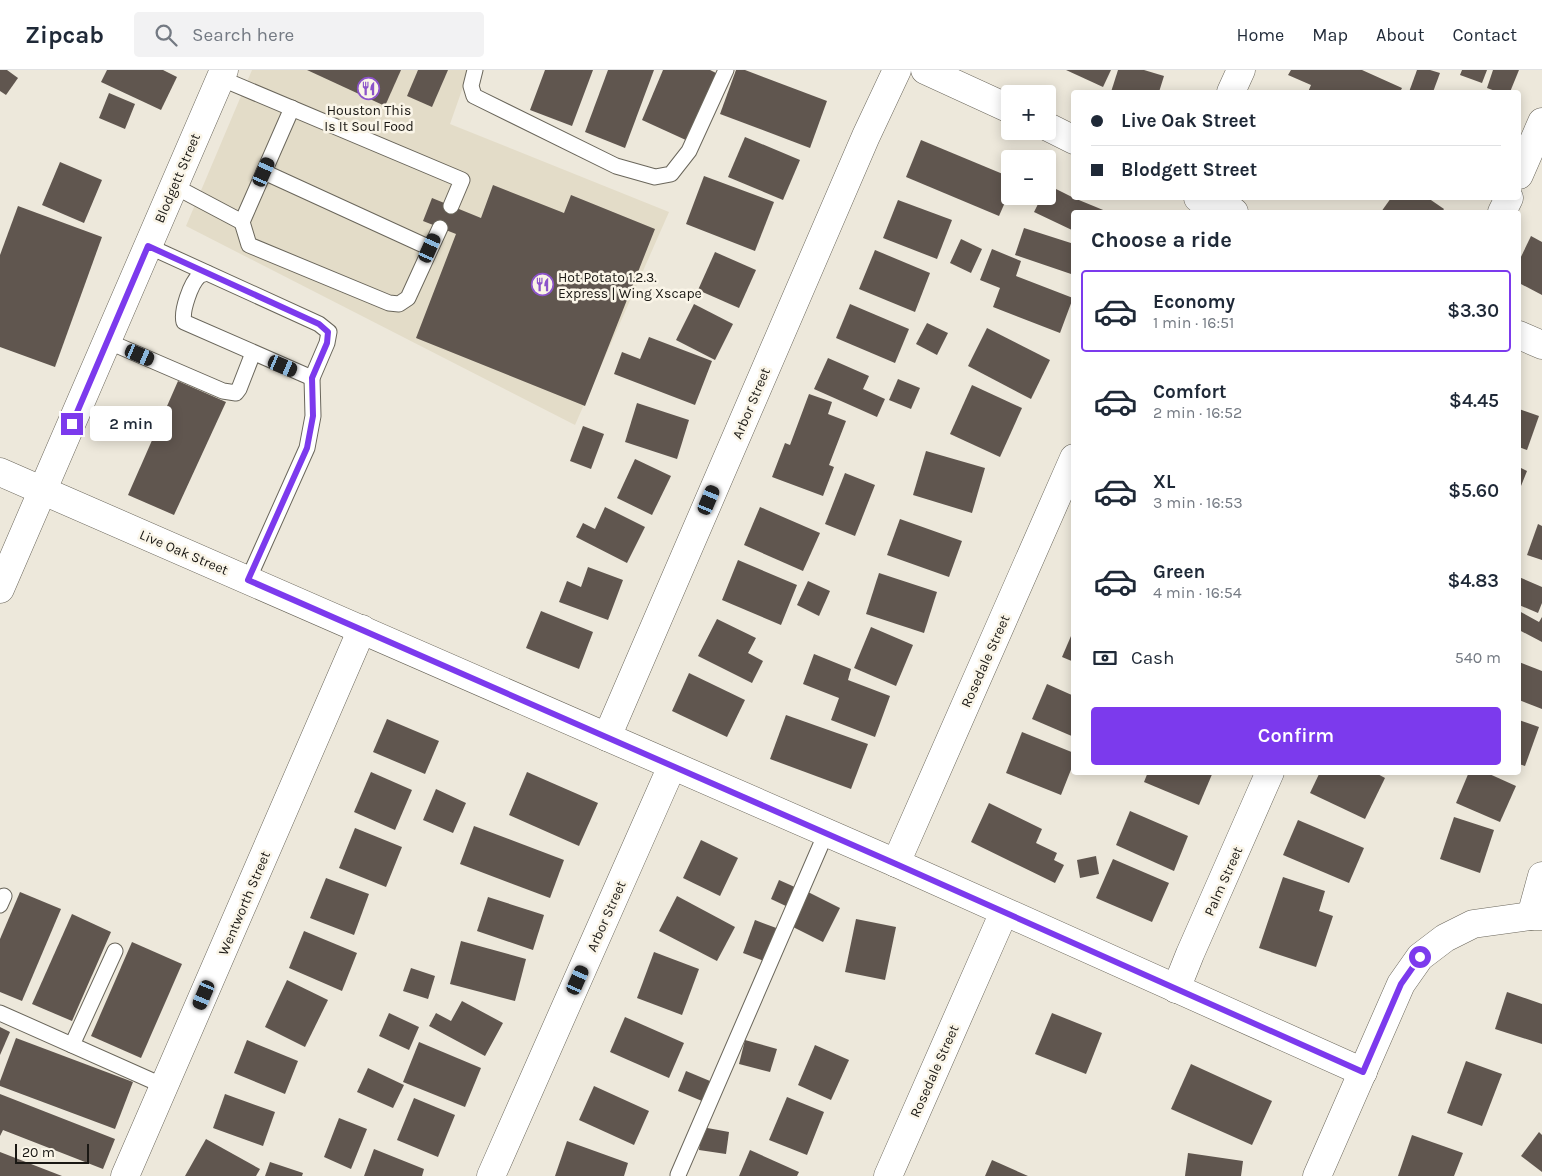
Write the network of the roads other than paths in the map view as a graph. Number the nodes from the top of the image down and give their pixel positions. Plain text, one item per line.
1 (475, 70) edge
2 (726, 70) edge
3 (898, 70) edge
4 (925, 70) edge
5 (1241, 70) edge
6 (222, 74) edge
7 (1233, 90) edge
8 (1001, 105) edge
9 (292, 108) junction
10 (1542, 122) edge
11 (1056, 131) edge
12 (1071, 138) edge
13 (1521, 170) edge
14 (264, 172) junction
15 (174, 186) junction
16 (1203, 200) edge
17 (451, 206) dead end
18 (1229, 210) edge
19 (242, 222) junction
20 (440, 228) dead end
21 (148, 246) junction
22 (430, 248) junction
23 (207, 273) junction
24 (1521, 336) edge
25 (107, 341) junction
26 (1542, 345) edge
27 (253, 353) junction
28 (312, 378) junction
29 (1071, 465) edge
30 (0, 472) edge
31 (43, 491) junction
32 (248, 580) junction
33 (0, 589) edge
34 (362, 629) junction
35 (607, 737) junction
36 (672, 766) junction
37 (1269, 775) edge
38 (826, 833) junction
39 (896, 864) junction
40 (1542, 876) edge
41 (1004, 912) junction
42 (1537, 916) edge
43 (115, 950) dead end
44 (1176, 990) junction
45 (0, 1013) edge
46 (72, 1044) junction
47 (1363, 1072) junction
48 (164, 1086) junction
49 (678, 1175) dead end
50 (126, 1176) edge
51 (491, 1176) edge
52 (888, 1176) edge
53 (1316, 1176) edge

1 - 2 lane
3 - 35 street, Arbor Street
4 - 8 street
5 - 7 street
6 - 9 lane
6 - 15 street, Blodgett Street
9 - 14 lane
9 - 17 lane
10 - 13 street
11 - 12 street
14 - 19 lane
14 - 22 lane
15 - 19 lane
15 - 21 street, Blodgett Street
16 - 18 street
19 - 22 lane
20 - 22 lane
21 - 23 lane
21 - 25 street, Blodgett Street
23 - 27 lane
23 - 28 lane
24 - 26 street
25 - 27 lane
25 - 31 street, Blodgett Street
27 - 28 lane
28 - 32 lane
29 - 39 street, Rosedale Street
30 - 31 street, Live Oak Street
31 - 32 street, Live Oak Street
31 - 33 street, Blodgett Street
32 - 34 street, Live Oak Street
34 - 35 street, Live Oak Street
34 - 48 street, Wentworth Street
35 - 36 street, Live Oak Street
36 - 38 street, Live Oak Street
36 - 51 street, Arbor Street
37 - 44 street, Palm Street
38 - 39 street, Live Oak Street
38 - 49 lane
39 - 41 street, Live Oak Street
40 - 42 street
41 - 44 street, Live Oak Street
41 - 52 street, Rosedale Street
42 - 47 street
43 - 46 lane
44 - 47 street, Live Oak Street
45 - 46 lane
46 - 48 lane
47 - 53 street
48 - 50 street, Wentworth Street

